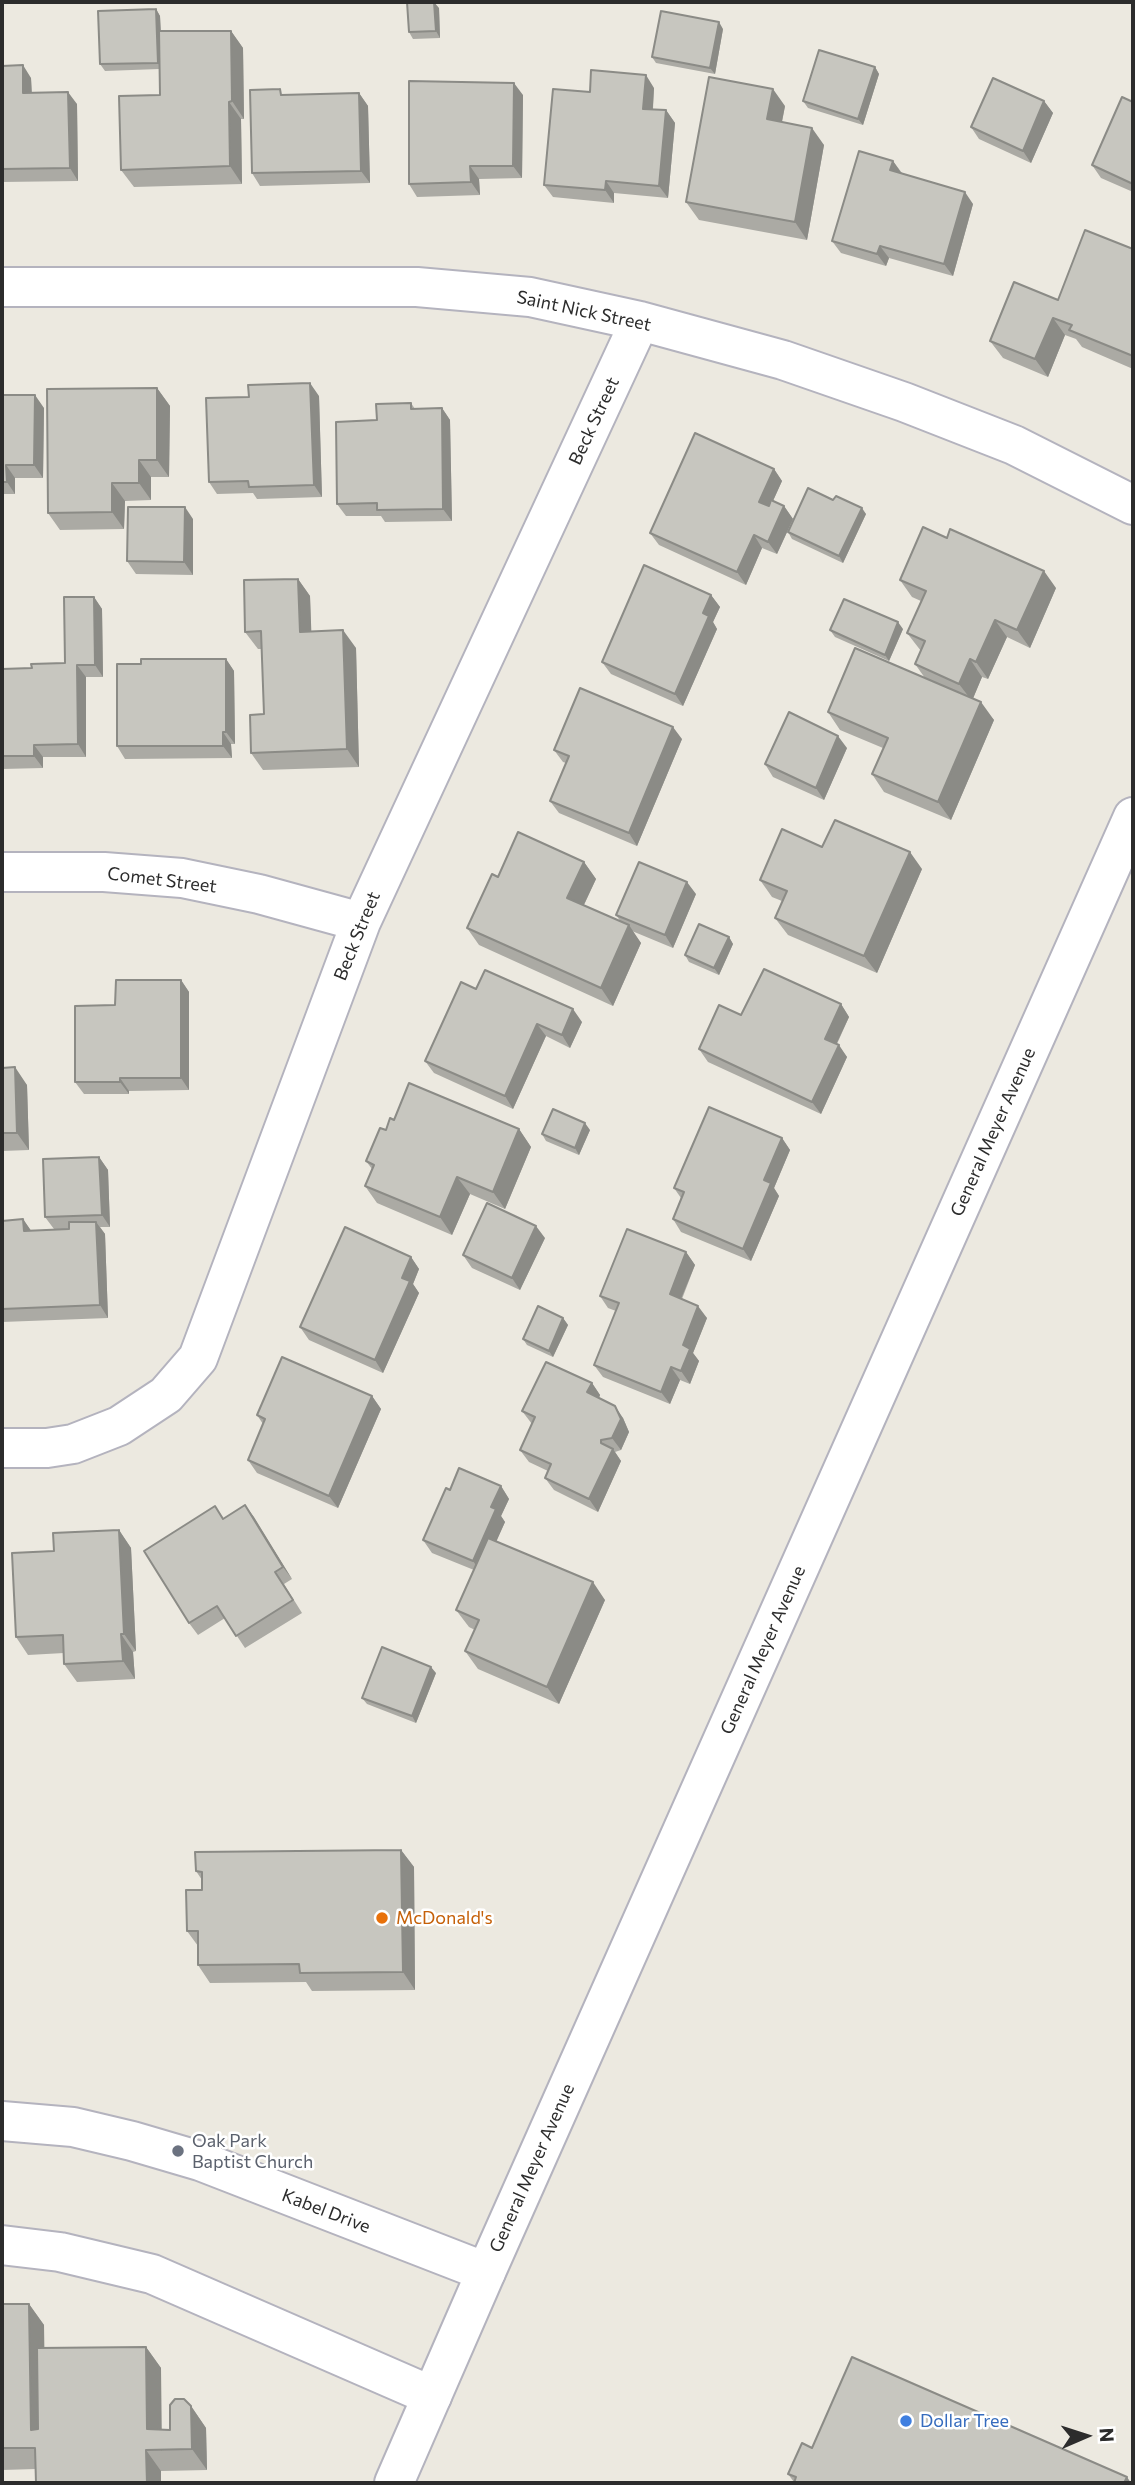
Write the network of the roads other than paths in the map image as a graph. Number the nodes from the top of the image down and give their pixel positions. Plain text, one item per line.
1 (2, 287) edge
2 (640, 321) junction
3 (1133, 505) edge
4 (1133, 817) edge
5 (2, 872) edge
6 (361, 922) junction
7 (2, 1448) edge
8 (2, 2121) edge
9 (2, 2245) edge
10 (486, 2273) junction
11 (432, 2396) junction
12 (394, 2483) edge

1 - 2 street, Saint Nick Street
2 - 3 street, Saint Nick Street
2 - 6 street, Beck Street
4 - 10 street, General Meyer Avenue
5 - 6 street, Comet Street
6 - 7 street, Beck Street
8 - 10 street, Kabel Drive
9 - 11 street
10 - 11 street, General Meyer Avenue
11 - 12 street, General Meyer Avenue

